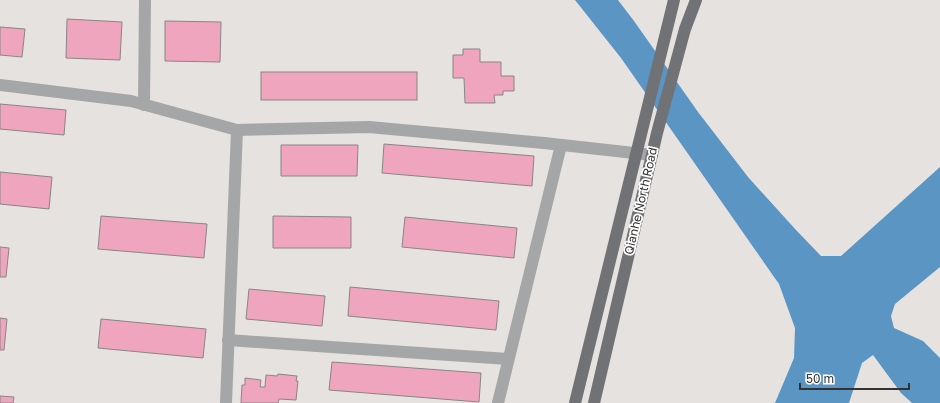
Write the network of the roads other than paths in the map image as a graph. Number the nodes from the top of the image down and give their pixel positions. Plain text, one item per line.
1 (145, 0) edge
2 (696, 0) edge
3 (672, 6) edge
4 (0, 85) edge
5 (144, 105) junction
6 (237, 130) junction
7 (561, 145) junction
8 (636, 153) junction
9 (652, 155) junction
10 (228, 340) junction
11 (508, 359) junction
12 (226, 403) edge
13 (498, 403) edge
14 (575, 403) edge
15 (594, 403) edge

1 - 5 lane
2 - 9 main road, Qianhe North Road
3 - 8 main road, Qianhe North Road
4 - 5 lane
5 - 6 lane
6 - 7 lane
6 - 10 lane
7 - 8 lane
7 - 11 lane
8 - 9 lane
8 - 14 main road, Qianhe North Road
9 - 15 main road, Qianhe North Road
10 - 11 lane
10 - 12 lane
11 - 13 lane

